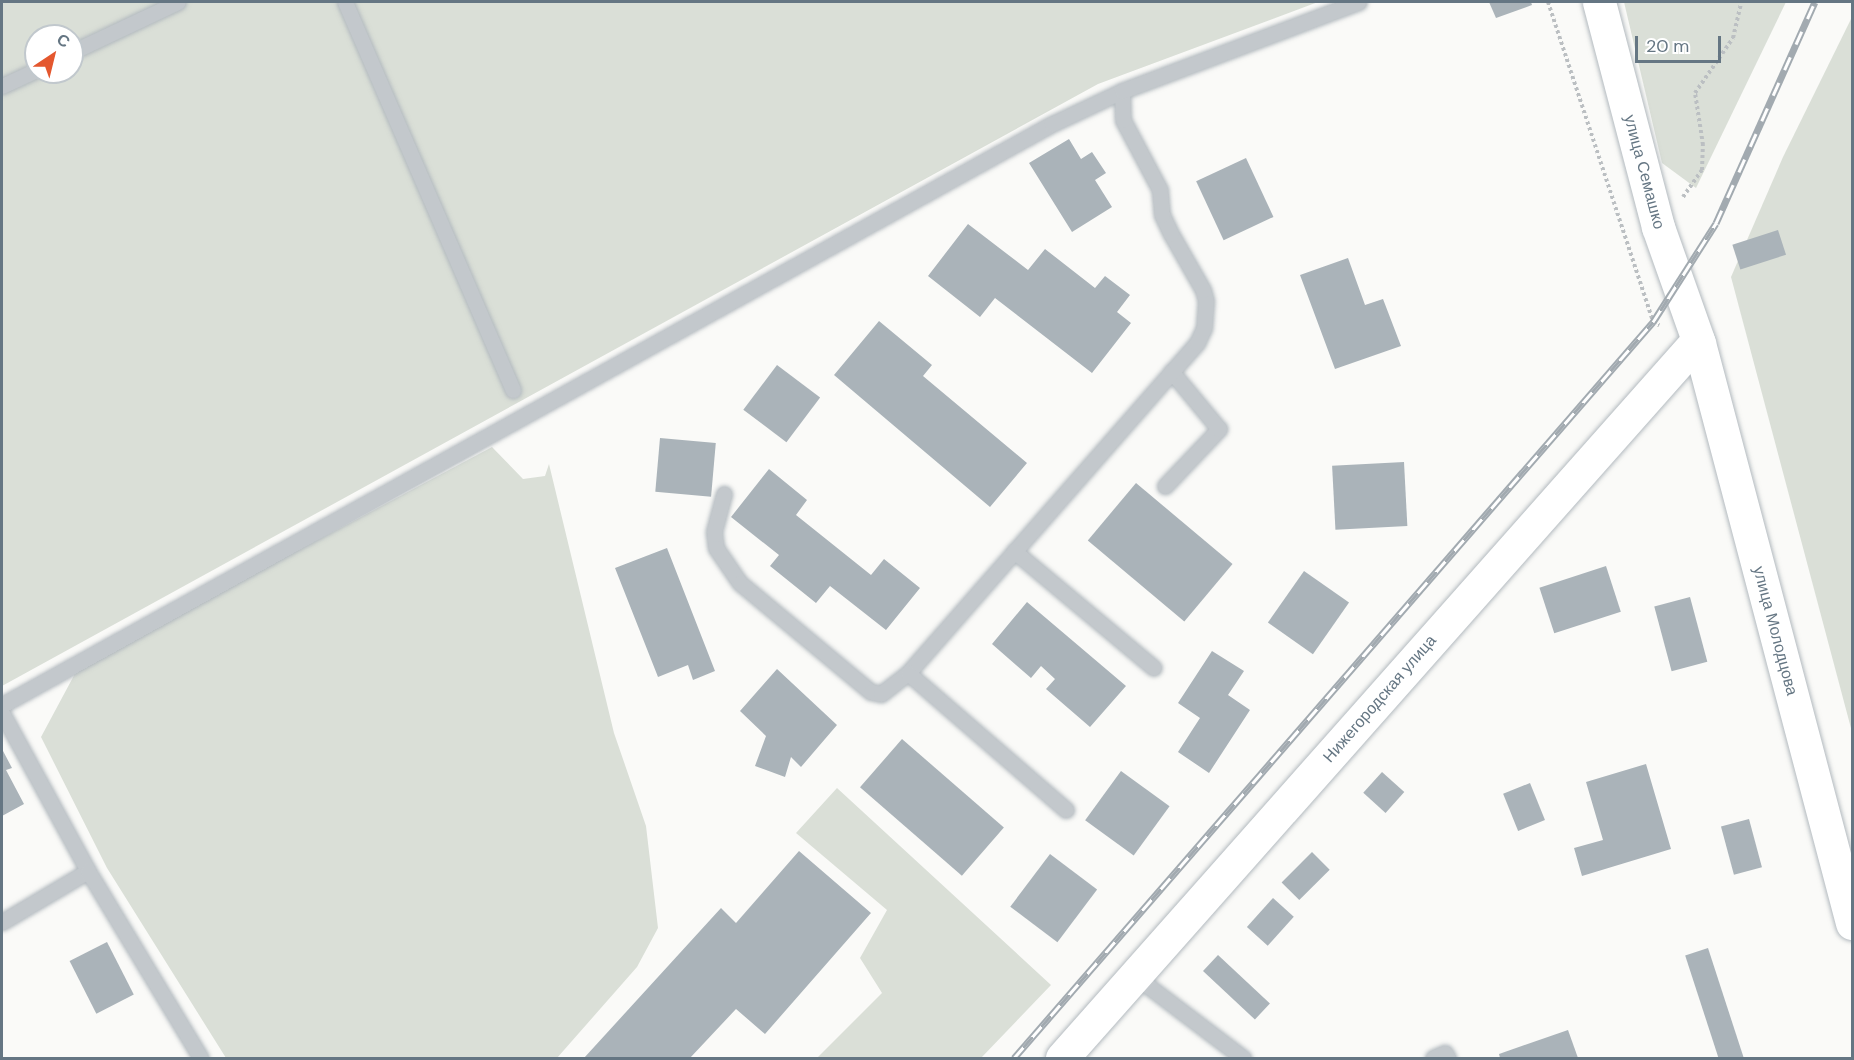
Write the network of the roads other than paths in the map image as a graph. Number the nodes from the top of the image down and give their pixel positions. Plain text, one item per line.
1 (178, 2) edge
2 (345, 2) edge
3 (1359, 2) edge
4 (1599, 2) edge
5 (84, 46) edge
6 (24, 76) edge
7 (2, 86) edge
8 (1122, 90) junction
9 (1698, 340) junction
10 (1171, 370) junction
11 (513, 390) dead end
12 (1165, 486) dead end
13 (724, 494) dead end
14 (1014, 551) junction
15 (1154, 668) dead end
16 (908, 673) junction
17 (2, 705) edge
18 (2, 713) edge
19 (1066, 810) dead end
20 (88, 871) junction
21 (2, 922) edge
22 (1852, 923) edge
23 (1135, 976) junction
24 (201, 1059) edge
25 (1062, 1059) edge
26 (1243, 1059) edge
27 (1433, 1059) edge
28 (1448, 1059) edge

1 - 5 lane
2 - 11 lane
3 - 8 lane
4 - 9 street, улица Семашко
6 - 7 lane
8 - 10 lane
8 - 17 lane
9 - 22 street, улица Молодцова
9 - 23 street, Нижегородская улица
10 - 12 lane
10 - 14 lane
13 - 16 lane
14 - 15 lane
14 - 16 lane
16 - 19 lane
18 - 20 lane
20 - 21 lane
20 - 24 lane
23 - 25 street, Нижегородская улица
23 - 26 lane
27 - 28 lane

